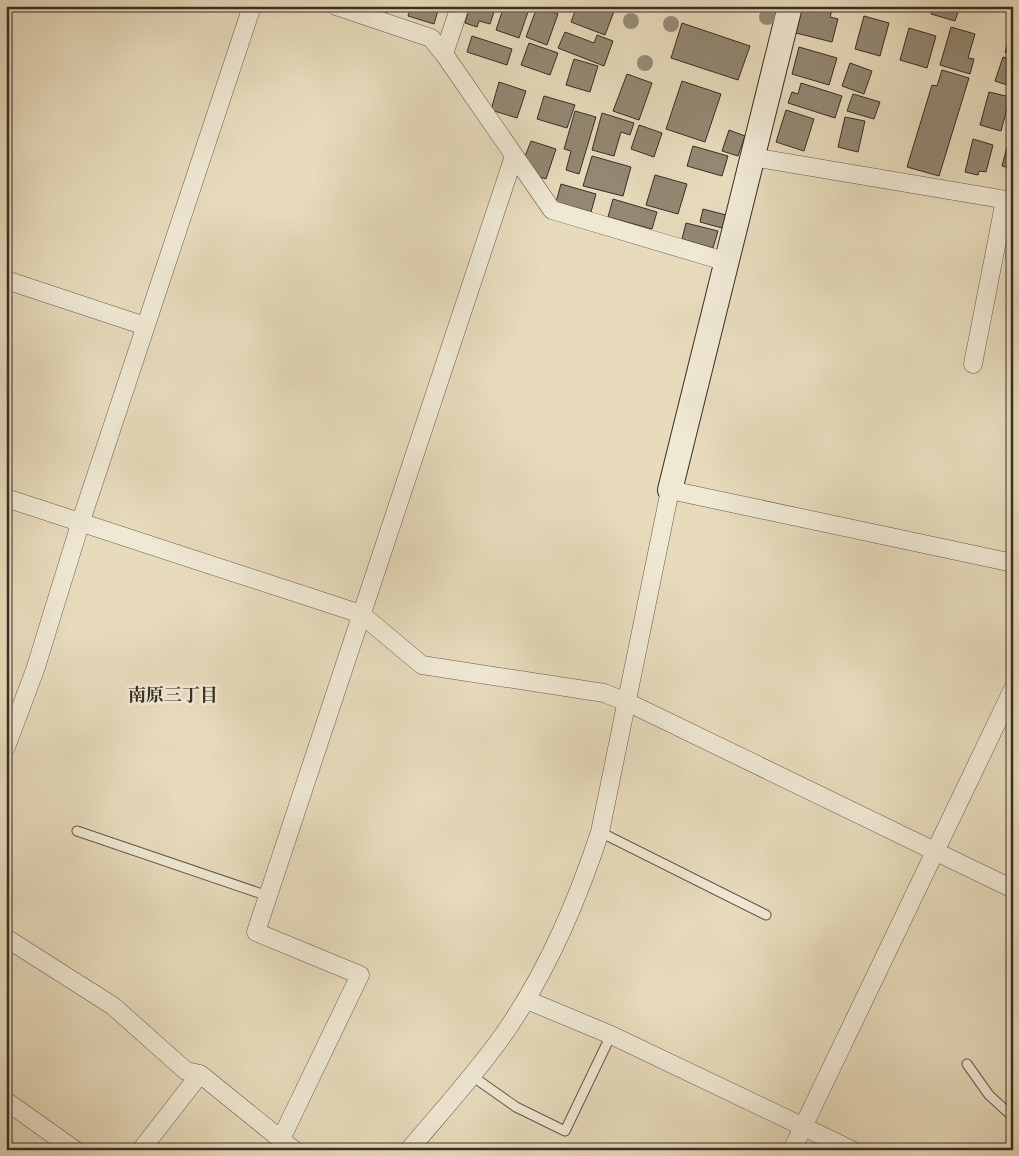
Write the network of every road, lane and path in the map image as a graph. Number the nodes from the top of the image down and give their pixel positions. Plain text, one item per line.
1 (252, 6) edge
2 (336, 6) edge
3 (460, 6) edge
4 (790, 6) edge
5 (444, 54) junction
6 (514, 156) junction
7 (753, 157) junction
8 (1009, 201) edge
9 (726, 262) junction
10 (6, 280) edge
11 (145, 326) junction
12 (973, 364) dead end
13 (670, 490) junction
14 (6, 498) edge
15 (81, 521) junction
16 (1013, 563) edge
17 (360, 614) junction
18 (1013, 690) edge
19 (627, 702) junction
20 (6, 747) edge
21 (77, 831) dead end
22 (600, 832) junction
23 (934, 852) junction
24 (1013, 889) edge
25 (268, 896) junction
26 (766, 916) dead end
27 (6, 938) edge
28 (527, 1000) junction
29 (611, 1035) junction
30 (967, 1064) dead end
31 (200, 1074) junction
32 (472, 1076) junction
33 (6, 1101) edge
34 (1013, 1117) edge
35 (803, 1126) junction
36 (287, 1144) edge
37 (75, 1150) edge
38 (141, 1150) edge
39 (408, 1150) edge
40 (792, 1150) edge
41 (852, 1150) edge

1 - 11 street
2 - 5 street
3 - 5 street
4 - 7 street
5 - 6 street
6 - 9 street
6 - 17 street
7 - 8 street
7 - 9 street
8 - 12 street
9 - 13 street
10 - 11 street
11 - 15 street
13 - 16 street
13 - 19 street
14 - 15 street
15 - 17 street
15 - 20 street
17 - 19 street
17 - 25 street
18 - 23 street
19 - 22 street
19 - 23 street
21 - 25 lane
22 - 26 lane
22 - 28 street
23 - 24 street
23 - 35 street
25 - 36 street
27 - 31 street
28 - 29 street
28 - 32 street
29 - 32 lane
29 - 35 street
30 - 34 lane
31 - 36 street
31 - 38 street
32 - 39 street
33 - 37 street
35 - 40 street
35 - 41 street

